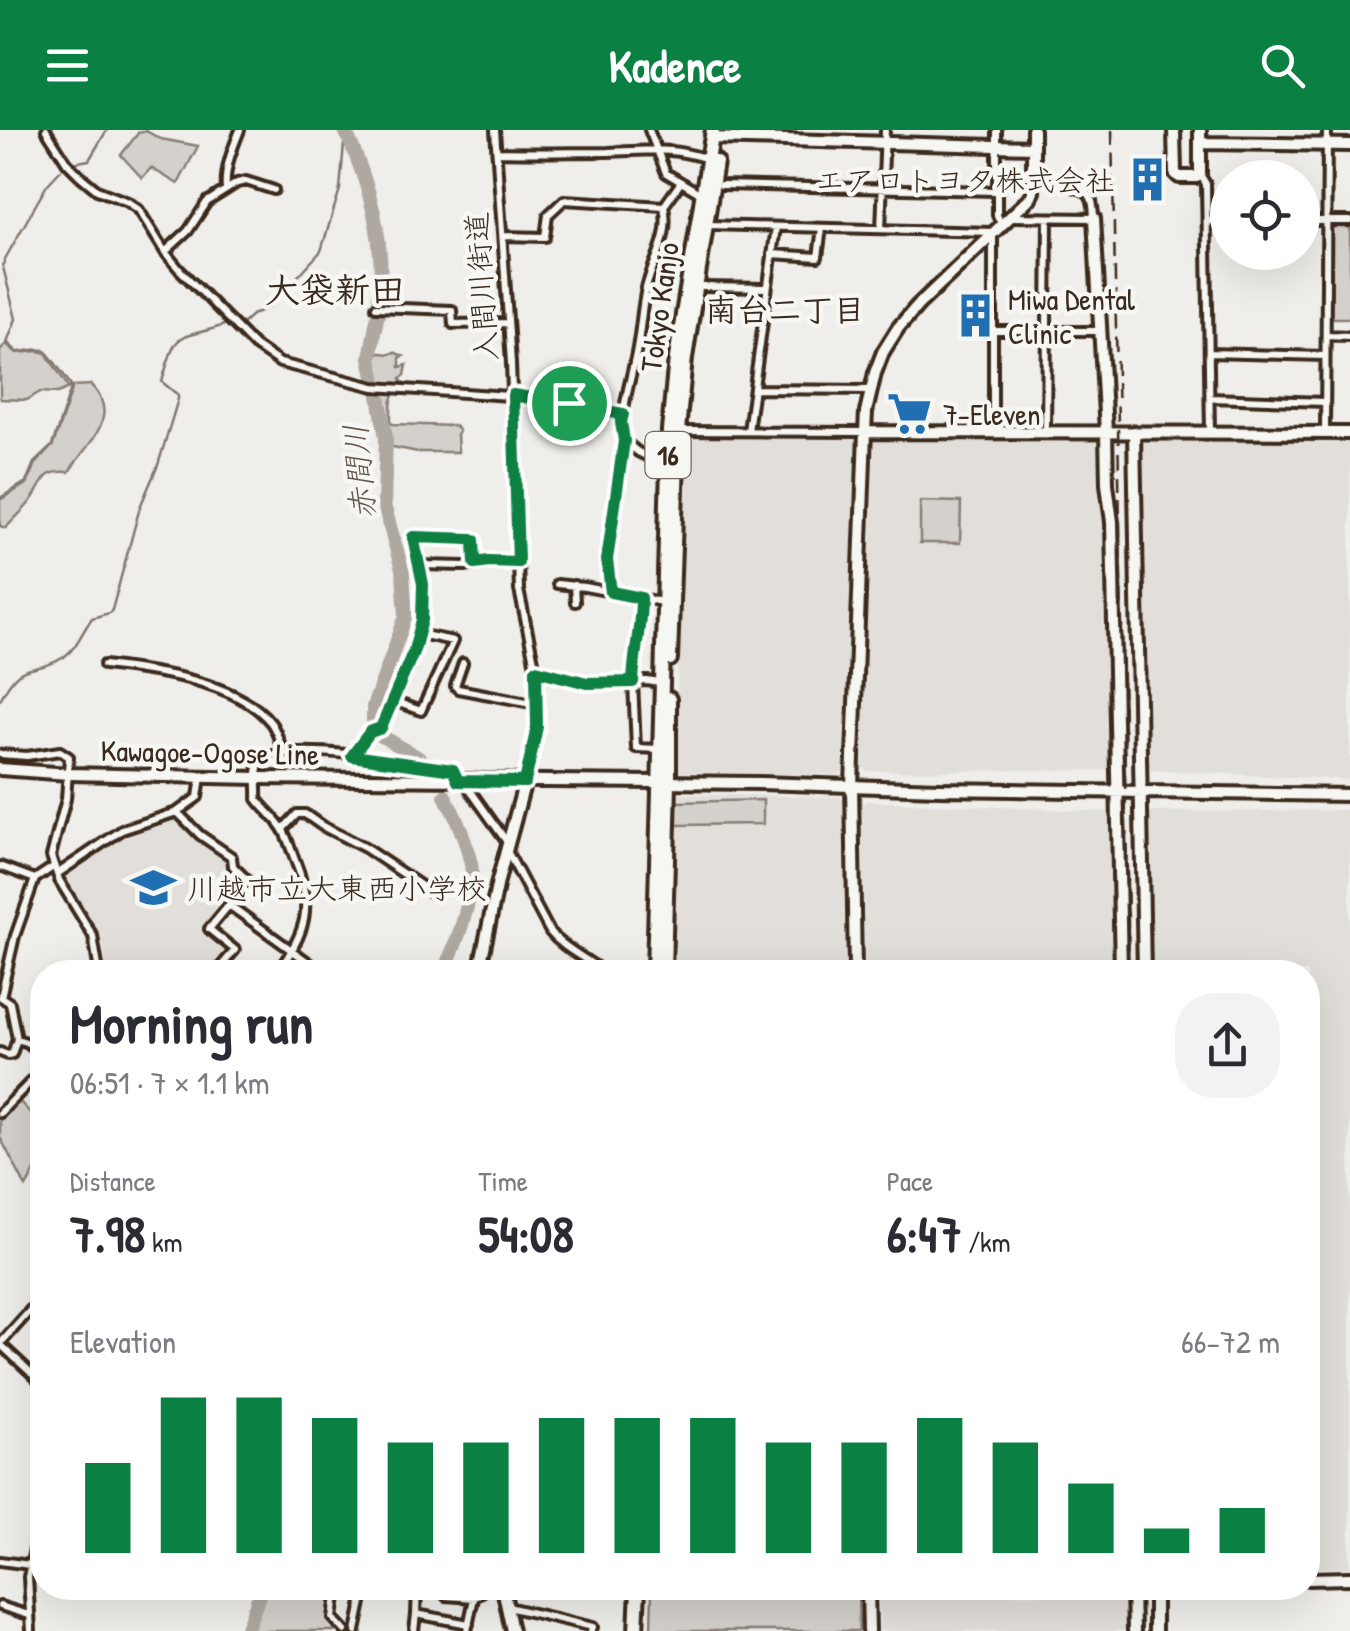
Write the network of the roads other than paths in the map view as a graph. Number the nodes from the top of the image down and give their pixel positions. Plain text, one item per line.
1 (46, 130) edge
2 (240, 130) edge
3 (495, 130) edge
4 (649, 130) edge
5 (997, 130) edge
6 (1033, 130) edge
7 (1174, 130) edge
8 (1200, 130) edge
9 (1275, 130) edge
10 (1328, 130) edge
11 (716, 134) edge
12 (885, 136) edge
13 (1200, 143) junction
14 (1275, 144) junction
15 (1327, 145) junction
16 (1350, 145) edge
17 (997, 146) junction
18 (1033, 146) junction
19 (656, 149) junction
20 (498, 152) junction
21 (708, 160) junction
22 (1200, 174) junction
23 (1056, 180) dead end
24 (681, 182) junction
25 (721, 185) dead end
26 (883, 188) junction
27 (226, 190) junction
28 (274, 190) dead end
29 (996, 191) junction
30 (702, 194) junction
31 (664, 206) junction
32 (1048, 218) junction
33 (1094, 218) junction
34 (1320, 220) edge
35 (1326, 220) junction
36 (1206, 221) junction
37 (1210, 221) edge
38 (1350, 221) edge
39 (706, 225) junction
40 (1001, 225) junction
41 (776, 227) junction
42 (822, 228) junction
43 (881, 229) junction
44 (503, 236) junction
45 (165, 252) junction
46 (772, 254) junction
47 (703, 287) dead end
48 (768, 288) junction
49 (376, 306) dead end
50 (508, 323) junction
51 (992, 330) junction
52 (1099, 330) junction
53 (1048, 331) junction
54 (1326, 336) junction
55 (1350, 336) edge
56 (1210, 353) junction
57 (1326, 356) junction
58 (755, 389) junction
59 (870, 390) junction
60 (513, 395) junction
61 (1210, 398) junction
62 (1325, 402) junction
63 (623, 414) junction
64 (748, 431) junction
65 (678, 432) junction
66 (865, 432) junction
67 (993, 432) junction
68 (1046, 432) junction
69 (1106, 432) junction
70 (1134, 432) junction
71 (1325, 432) junction
72 (1210, 433) junction
73 (1350, 433) edge
74 (624, 441) junction
75 (668, 467) junction
76 (518, 562) junction
77 (475, 563) junction
78 (420, 565) junction
79 (557, 584) dead end
80 (574, 585) junction
81 (611, 592) junction
82 (641, 598) junction
83 (574, 602) dead end
84 (664, 602) junction
85 (419, 634) junction
86 (463, 663) dead end
87 (104, 665) dead end
88 (536, 670) junction
89 (633, 682) junction
90 (661, 684) junction
91 (393, 701) junction
92 (537, 704) junction
93 (660, 749) junction
94 (283, 752) junction
95 (0, 754) edge
96 (352, 756) junction
97 (0, 769) edge
98 (69, 774) junction
99 (201, 777) junction
100 (258, 778) junction
101 (462, 781) junction
102 (525, 782) junction
103 (664, 784) junction
104 (852, 786) junction
105 (1118, 790) junction
106 (1141, 791) junction
107 (1350, 795) edge
108 (178, 812) junction
109 (283, 830) junction
110 (507, 847) junction
111 (0, 866) edge
112 (55, 871) junction
113 (36, 879) junction
114 (432, 893) dead end
115 (230, 905) junction
116 (291, 952) junction
117 (97, 960) edge
118 (226, 960) edge
119 (286, 960) edge
120 (303, 960) edge
121 (481, 960) edge
122 (588, 960) edge
123 (655, 960) edge
124 (664, 960) edge
125 (854, 960) edge
126 (1121, 960) edge
127 (1144, 960) edge
128 (16, 1038) junction
129 (30, 1045) edge
130 (0, 1052) edge
131 (30, 1082) edge
132 (0, 1113) edge
133 (30, 1310) edge
134 (0, 1344) edge
135 (30, 1372) edge
136 (0, 1560) edge
137 (30, 1565) joint
138 (1350, 1578) edge
139 (1320, 1579) edge
140 (336, 1600) edge
141 (363, 1600) edge
142 (417, 1600) edge
143 (474, 1600) edge
144 (505, 1600) edge
145 (637, 1600) edge
146 (645, 1600) edge
147 (868, 1600) edge
148 (1133, 1600) edge
149 (1155, 1600) edge
150 (0, 1606) edge
151 (506, 1607) junction
152 (416, 1614) junction
153 (29, 1615) junction
154 (468, 1628) edge
155 (31, 1631) edge
156 (346, 1631) edge
157 (356, 1631) edge
158 (414, 1631) edge
159 (512, 1631) edge
160 (592, 1631) edge
161 (636, 1631) edge
162 (644, 1631) edge
163 (868, 1631) edge
164 (1134, 1631) edge
165 (1156, 1631) edge

1 - 45 street
2 - 27 street
3 - 20 street, 入間川街道
4 - 19 street
5 - 17 street
6 - 18 street
7 - 22 street
8 - 13 street
9 - 14 street
10 - 15 street
11 - 12 street
11 - 21 highway, Tokyo Kanjo / 16
11 - 39 highway, Tokyo Kanjo / 16
12 - 17 street
12 - 26 street
13 - 14 street
13 - 22 street
14 - 15 street
15 - 16 street
15 - 35 street
17 - 18 street
17 - 29 street
18 - 40 street
19 - 20 street
19 - 21 street
19 - 24 street
20 - 44 street, 入間川街道
21 - 30 highway, Tokyo Kanjo / 16
22 - 36 street
23 - 33 street
24 - 30 street
24 - 31 street
25 - 26 street
26 - 29 street
26 - 43 street
27 - 28 street
27 - 45 street
29 - 40 street
30 - 75 highway, Tokyo Kanjo / 16
31 - 44 street
31 - 63 street
32 - 33 street
32 - 40 street
32 - 53 street
33 - 52 street
34 - 35 street
35 - 38 street
35 - 54 street
36 - 37 street
36 - 56 street
39 - 41 street
39 - 65 highway, Tokyo Kanjo / 16
40 - 43 street
40 - 51 street
40 - 59 street
41 - 42 street
41 - 46 street
42 - 43 street
42 - 46 street
44 - 50 street, 入間川街道
45 - 60 street
46 - 48 street
47 - 48 street
48 - 58 street
49 - 50 street
50 - 60 street, 入間川街道
51 - 53 street
51 - 67 street
52 - 53 street
52 - 69 street
53 - 68 street
54 - 55 street
54 - 57 street
56 - 57 street
56 - 61 street
57 - 62 street
58 - 59 street
58 - 64 street
59 - 66 street
60 - 63 street
60 - 76 street, 入間川街道
61 - 62 street
61 - 72 street
62 - 71 street
63 - 74 street
64 - 65 street
64 - 66 street
65 - 103 highway, Tokyo Kanjo / 16
66 - 67 street
66 - 104 street
67 - 68 street
68 - 69 street
69 - 70 street
69 - 105 street
70 - 72 street
70 - 106 street
71 - 72 street
71 - 73 street
74 - 75 street
74 - 81 street
75 - 84 highway, Tokyo Kanjo / 16
76 - 77 street
76 - 88 street, 入間川街道
77 - 78 street
77 - 78 street
78 - 85 street
79 - 80 street
80 - 81 street
80 - 83 street
81 - 82 street
82 - 84 street
82 - 89 street
84 - 90 highway, Tokyo Kanjo / 16
85 - 91 street
85 - 91 street
86 - 92 street
87 - 94 street
88 - 89 street
88 - 92 street, 入間川街道
89 - 90 street
89 - 93 street
90 - 93 highway, Tokyo Kanjo / 16
91 - 96 street
92 - 102 street, 入間川街道
93 - 103 highway, Tokyo Kanjo / 16
94 - 96 street
94 - 100 street
95 - 98 street
96 - 101 street
97 - 98 street, Kawagoe-Ogose Line
98 - 99 street, Kawagoe-Ogose Line
98 - 112 street
99 - 100 street, Kawagoe-Ogose Line
99 - 108 street
100 - 101 street, Kawagoe-Ogose Line
100 - 109 street
101 - 102 street, Kawagoe-Ogose Line
101 - 110 street
102 - 103 street, Kawagoe-Ogose Line
102 - 110 street, 入間川街道
103 - 104 street, Kawagoe-Ogose Line
103 - 123 highway, Tokyo Kanjo / 16
103 - 124 highway, Tokyo Kanjo / 16
104 - 105 street, Kawagoe-Ogose Line
104 - 125 street
105 - 106 street, Kawagoe-Ogose Line
105 - 126 street
106 - 107 street, Kawagoe-Ogose Line
106 - 127 street
108 - 112 street
108 - 115 street
109 - 114 street
109 - 116 street
110 - 121 street, 入間川街道
110 - 122 street
111 - 113 street
112 - 113 street
112 - 117 street
113 - 128 street
115 - 116 street
115 - 118 street
116 - 119 street
116 - 120 street
128 - 129 street
128 - 130 street
131 - 132 street
133 - 134 street
134 - 135 street
136 - 137 street
137 - 153 street
138 - 139 street
140 - 156 street
141 - 157 street
142 - 152 street
143 - 154 street
144 - 151 street
145 - 161 highway
146 - 162 highway
147 - 163 street
148 - 164 street
149 - 165 street
150 - 153 street
151 - 159 street
151 - 160 street
152 - 154 street
152 - 158 street
153 - 155 street

